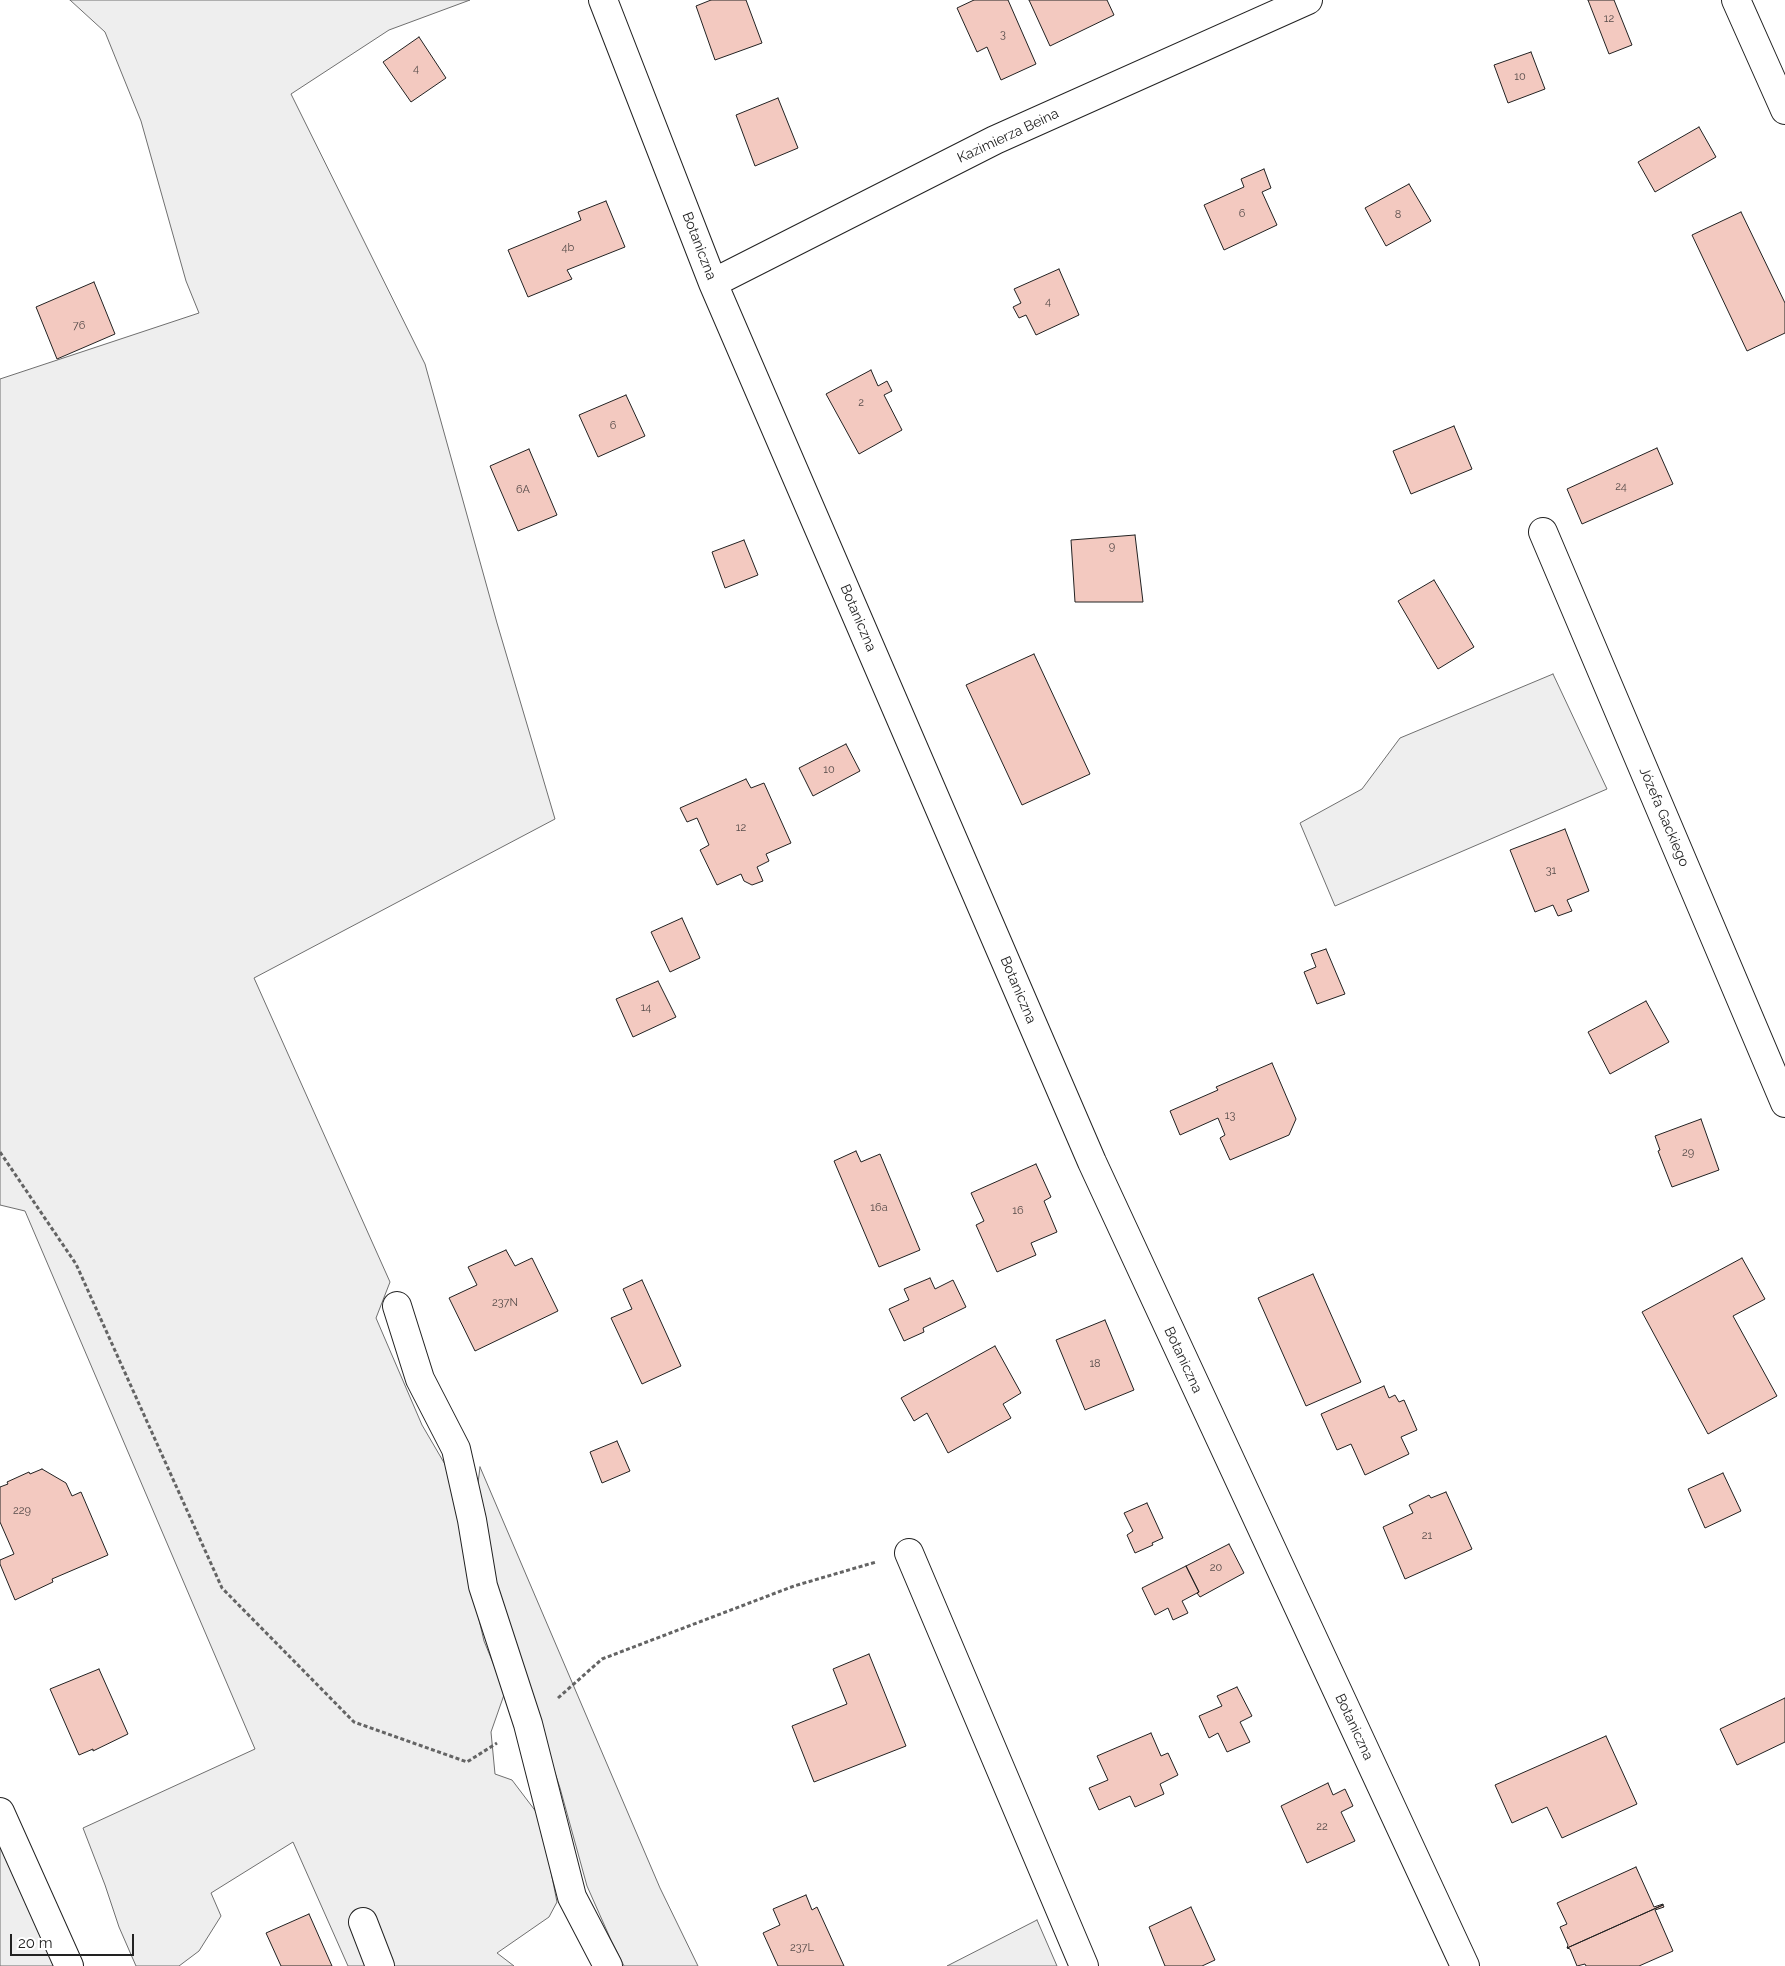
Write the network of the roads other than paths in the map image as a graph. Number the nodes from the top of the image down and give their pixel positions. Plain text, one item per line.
1 (603, 0) edge
2 (1308, 0) edge
3 (1736, 0) edge
4 (1785, 110) edge
5 (713, 283) junction
6 (1543, 532) dead end
7 (1785, 1103) edge
8 (397, 1306) dead end
9 (909, 1553) road end
10 (0, 1812) edge
11 (363, 1922) dead end
12 (69, 1966) edge
13 (380, 1966) edge
14 (608, 1966) edge
15 (1084, 1966) edge
16 (1465, 1966) edge

1 - 5 street, Botaniczna
2 - 5 street, Kazimierza Beina
3 - 4 street
5 - 16 street, Botaniczna
6 - 7 street, Józefa Gackiego
8 - 14 street
9 - 15 street
10 - 12 street
11 - 13 street

